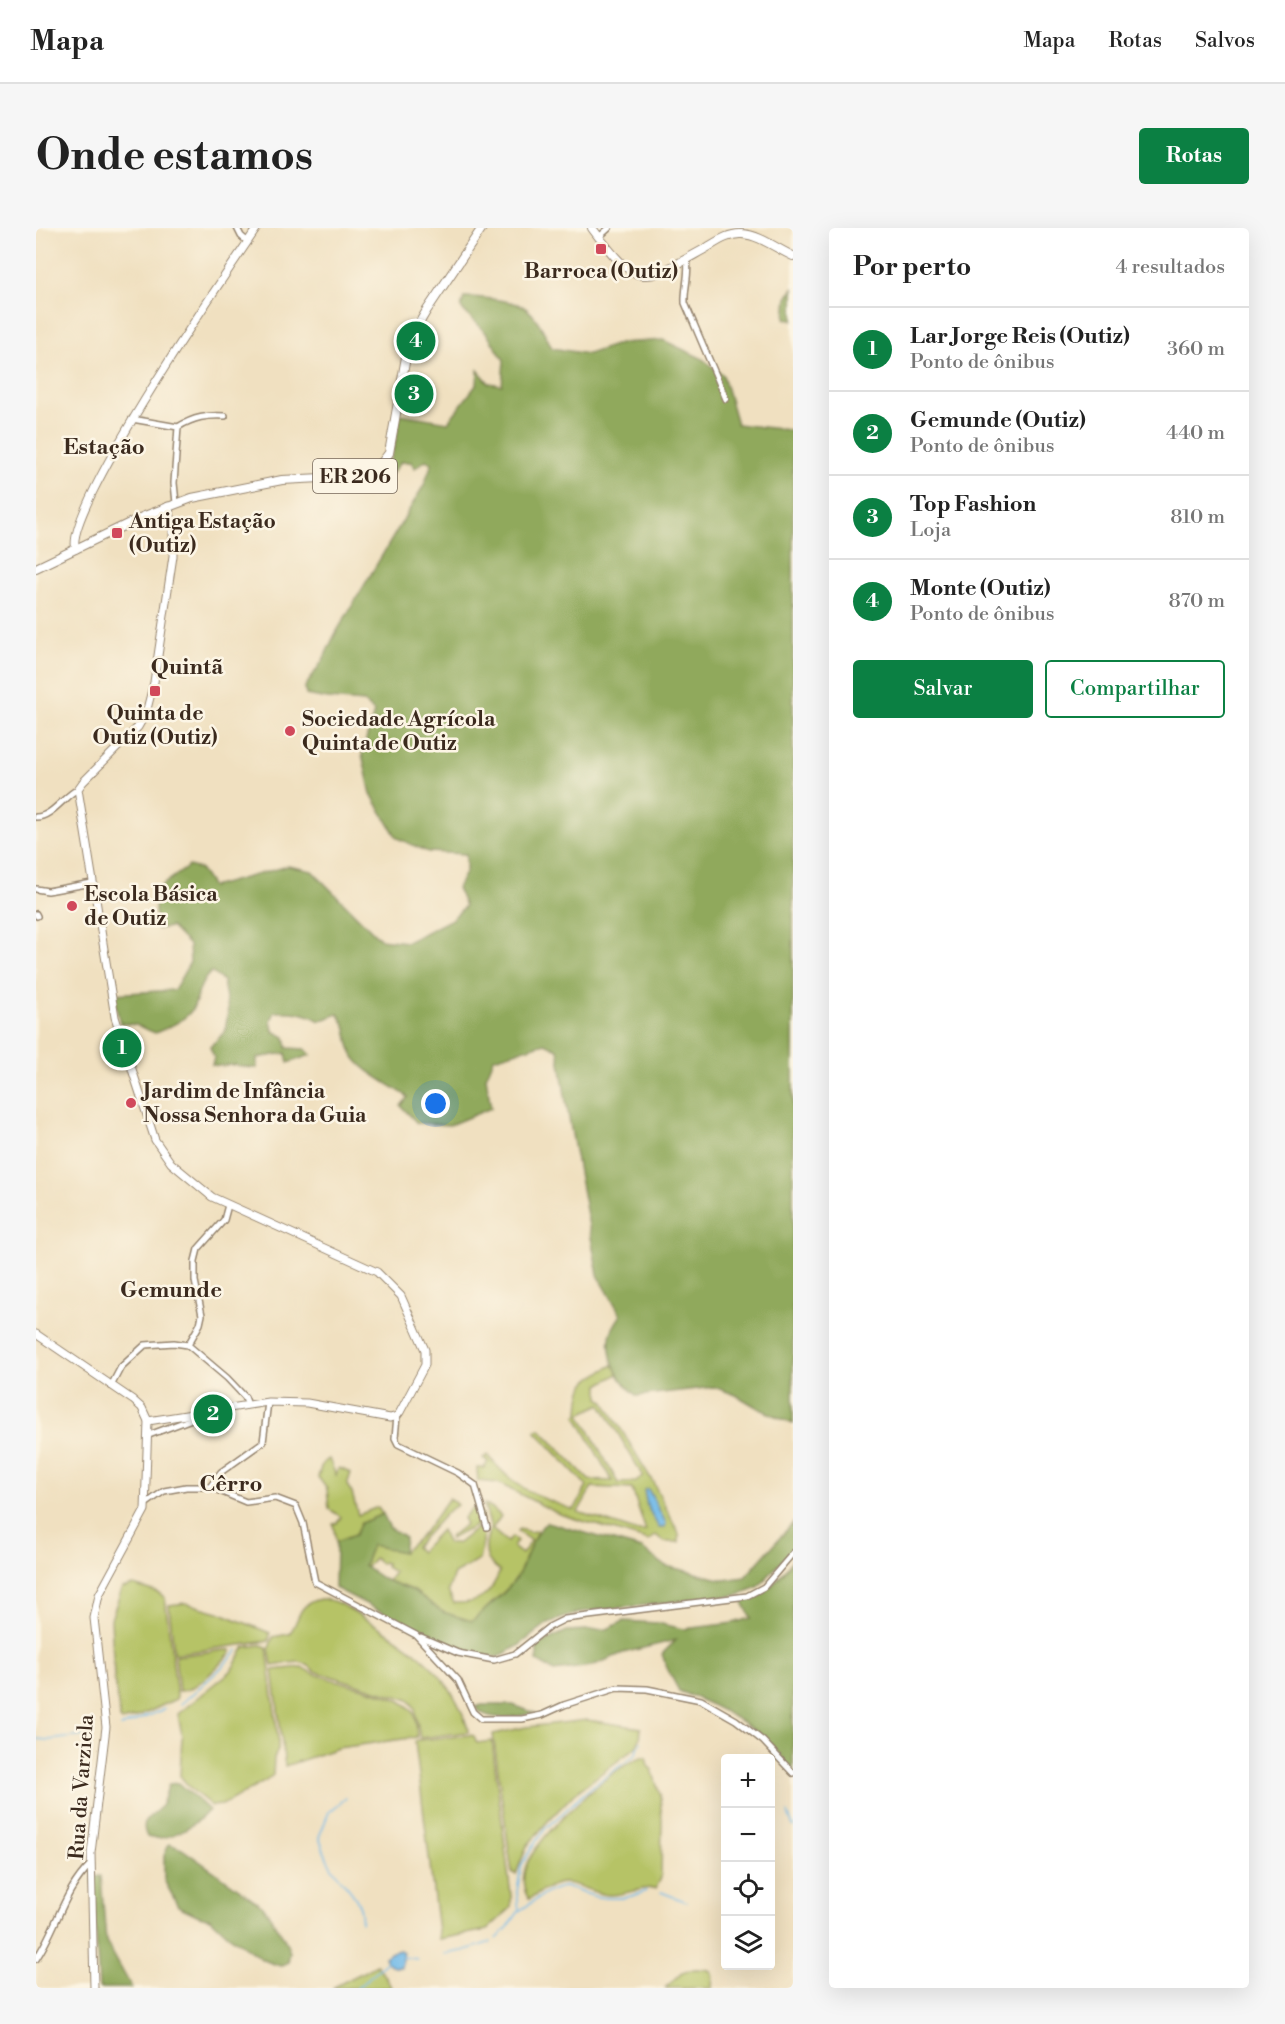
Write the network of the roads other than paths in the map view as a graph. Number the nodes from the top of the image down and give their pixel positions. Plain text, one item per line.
1 (237, 228) edge
2 (257, 228) edge
3 (482, 228) edge
4 (592, 228) edge
5 (609, 228) edge
6 (599, 237) junction
7 (248, 242) junction
8 (793, 256) edge
9 (687, 259) junction
10 (726, 399) dead end
11 (225, 416) dead end
12 (132, 419) junction
13 (178, 426) junction
14 (176, 503) junction
15 (168, 506) junction
16 (76, 549) junction
17 (36, 568) edge
18 (78, 789) junction
19 (36, 818) edge
20 (92, 883) junction
21 (36, 889) edge
22 (228, 1205) junction
23 (36, 1334) edge
24 (188, 1345) junction
25 (111, 1386) junction
26 (268, 1402) junction
27 (248, 1405) junction
28 (207, 1411) junction
29 (397, 1416) junction
30 (148, 1421) junction
31 (149, 1435) junction
32 (210, 1487) junction
33 (147, 1503) junction
34 (487, 1527) dead end
35 (793, 1553) edge
36 (416, 1635) junction
37 (793, 1773) edge
38 (91, 1864) junction
39 (36, 1959) edge
40 (94, 1988) edge

1 - 7 street
2 - 7 street
3 - 14 main road, ER 206
4 - 6 main road
5 - 6 street
6 - 9 main road
7 - 12 street
8 - 9 main road
9 - 10 street
11 - 13 street
12 - 13 street
12 - 16 street
13 - 14 street
14 - 15 main road, ER 206
15 - 16 main road, ER 206
15 - 18 street
16 - 17 main road, ER 206
18 - 19 street
18 - 20 street
20 - 21 street
20 - 22 street
22 - 24 street
22 - 29 street
23 - 25 street
24 - 25 street
24 - 27 street
25 - 30 street
26 - 27 street
26 - 29 street
26 - 32 street
27 - 28 street
28 - 30 street
28 - 31 street
29 - 34 street
30 - 31 street, Rua da Varziela
31 - 33 street, Rua da Varziela
32 - 33 street
32 - 36 street
33 - 38 street, Rua da Varziela
35 - 36 street
36 - 37 street
38 - 39 street
38 - 40 street, Rua da Varziela

